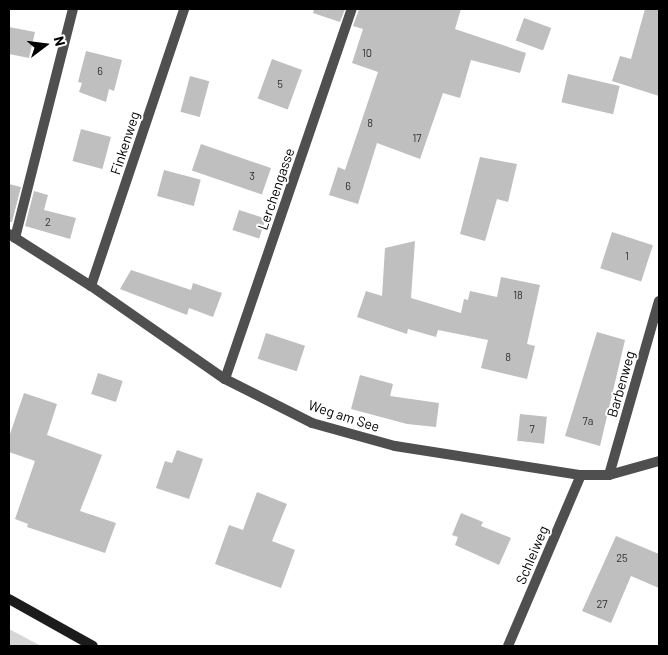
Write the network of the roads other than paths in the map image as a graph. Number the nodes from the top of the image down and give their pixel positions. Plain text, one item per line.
1 (73, 9) edge
2 (184, 9) edge
3 (352, 9) edge
4 (12, 236) edge
5 (91, 286) junction
6 (659, 301) edge
7 (225, 379) junction
8 (659, 461) edge
9 (581, 475) junction
10 (610, 475) junction
11 (9, 599) edge
12 (93, 646) edge
13 (508, 646) edge

1 - 4 lane
2 - 5 lane, Finkenweg
3 - 7 lane, Lerchengasse
4 - 5 lane, Weg am See
5 - 7 lane, Weg am See
6 - 10 lane, Barbenweg
7 - 9 lane, Weg am See
8 - 10 lane, Weg am See
9 - 10 lane, Weg am See
9 - 13 lane, Schleiweg
11 - 12 main road

